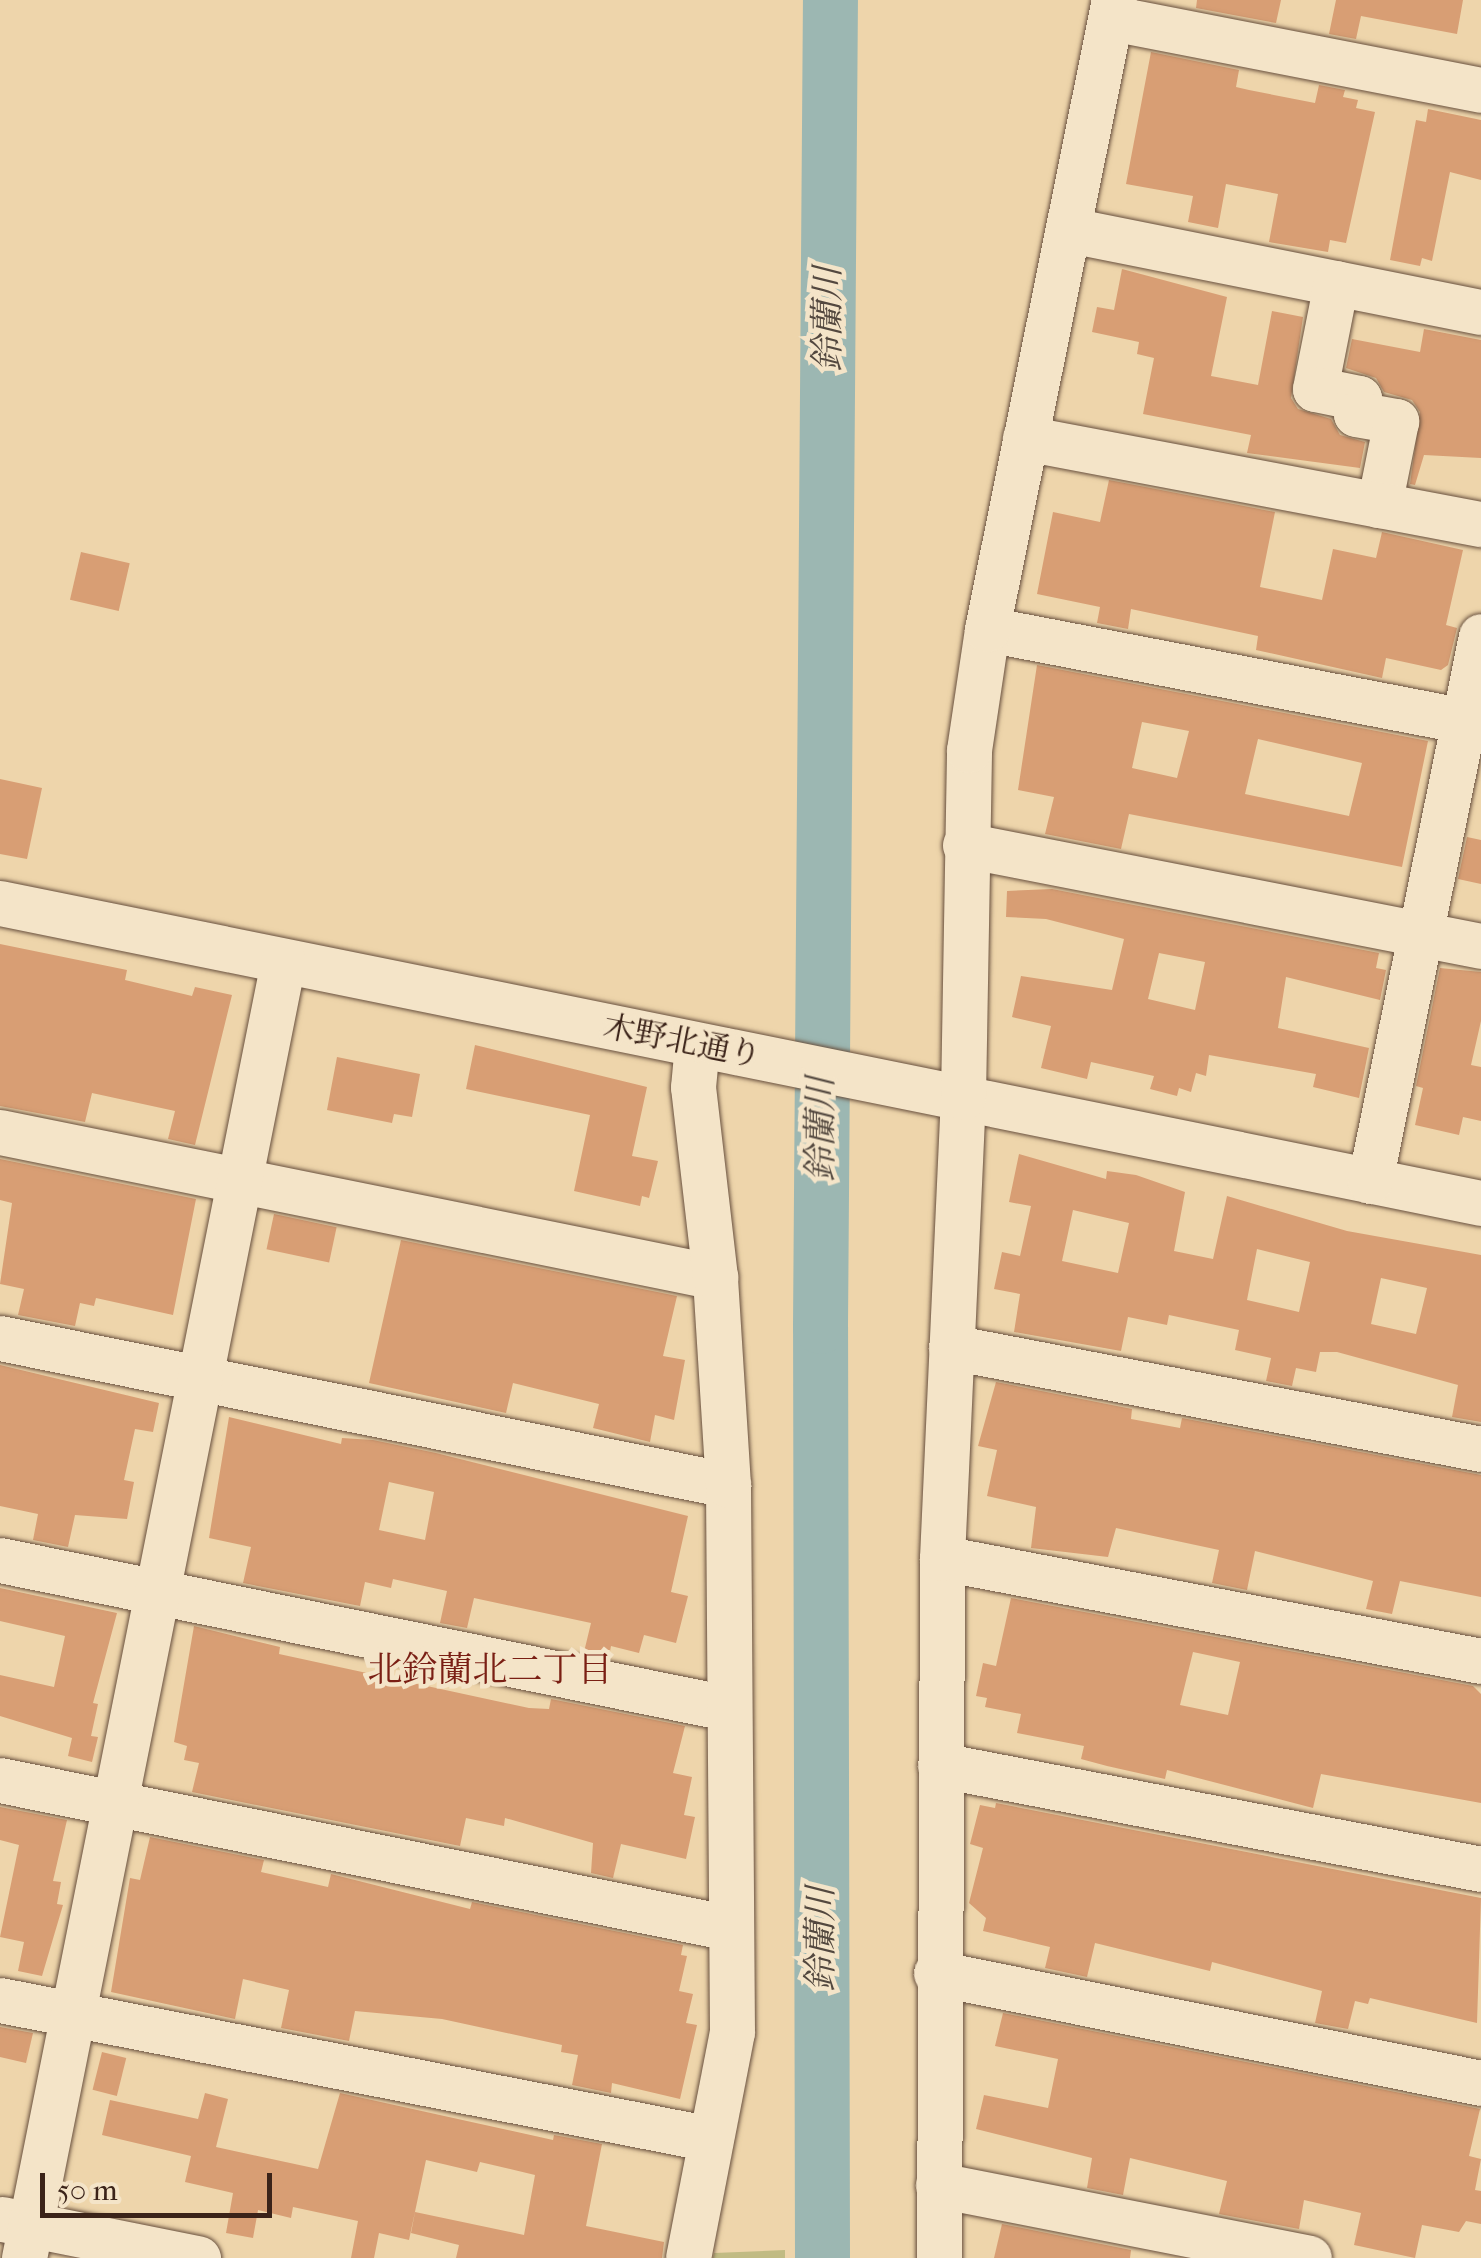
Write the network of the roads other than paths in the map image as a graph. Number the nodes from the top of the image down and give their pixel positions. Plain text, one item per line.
1 (1112, 9) edge
2 (1481, 90) edge
3 (1070, 230) junction
4 (1336, 283) junction
5 (1481, 312) edge
6 (1025, 438) junction
7 (1379, 505) junction
8 (1481, 524) edge
9 (987, 629) junction
10 (1481, 636) edge
11 (1473, 722) edge
12 (965, 845) junction
13 (0, 903) edge
14 (1420, 934) junction
15 (1481, 946) edge
16 (284, 962) junction
17 (697, 1045) junction
18 (963, 1097) junction
19 (0, 1132) edge
20 (240, 1181) junction
21 (1370, 1181) junction
22 (1481, 1203) edge
23 (715, 1277) junction
24 (0, 1338) edge
25 (951, 1347) junction
26 (200, 1378) junction
27 (1481, 1449) edge
28 (728, 1485) junction
29 (942, 1558) junction
30 (0, 1560) edge
31 (157, 1592) junction
32 (1481, 1661) edge
33 (727, 1708) junction
34 (940, 1764) junction
35 (0, 1780) edge
36 (115, 1803) junction
37 (1481, 1869) edge
38 (730, 1928) junction
39 (936, 1973) junction
40 (0, 2000) edge
41 (72, 2016) junction
42 (1481, 2082) edge
43 (711, 2139) junction
44 (938, 2185) junction
45 (18, 2234) edge
46 (198, 2258) edge
47 (688, 2258) edge
48 (939, 2258) edge
49 (1309, 2258) edge

1 - 2 street
1 - 3 street
3 - 4 street
3 - 6 street
4 - 5 street
4 - 7 street
6 - 7 street
6 - 9 street
7 - 8 street
9 - 11 street
9 - 12 street
10 - 11 street
11 - 14 street
12 - 14 street
12 - 18 street
13 - 16 street, 木野北通り
14 - 15 street
14 - 21 street
16 - 17 street, 木野北通り
16 - 20 street
17 - 18 street, 木野北通り
17 - 23 street
18 - 21 street, 木野北通り
18 - 25 street
19 - 20 street
20 - 23 street
20 - 26 street
21 - 22 street, 木野北通り
23 - 28 street
24 - 26 street
25 - 27 street
25 - 29 street
26 - 28 street
26 - 31 street
28 - 33 street
29 - 32 street
29 - 34 street
30 - 31 street
31 - 33 street
31 - 36 street
33 - 38 street
34 - 37 street
34 - 39 street
35 - 36 street
36 - 38 street
36 - 41 street
38 - 43 street
39 - 42 street
39 - 44 street
40 - 41 street
41 - 43 street
41 - 45 street
43 - 47 street
44 - 48 street
44 - 49 street
45 - 46 street

